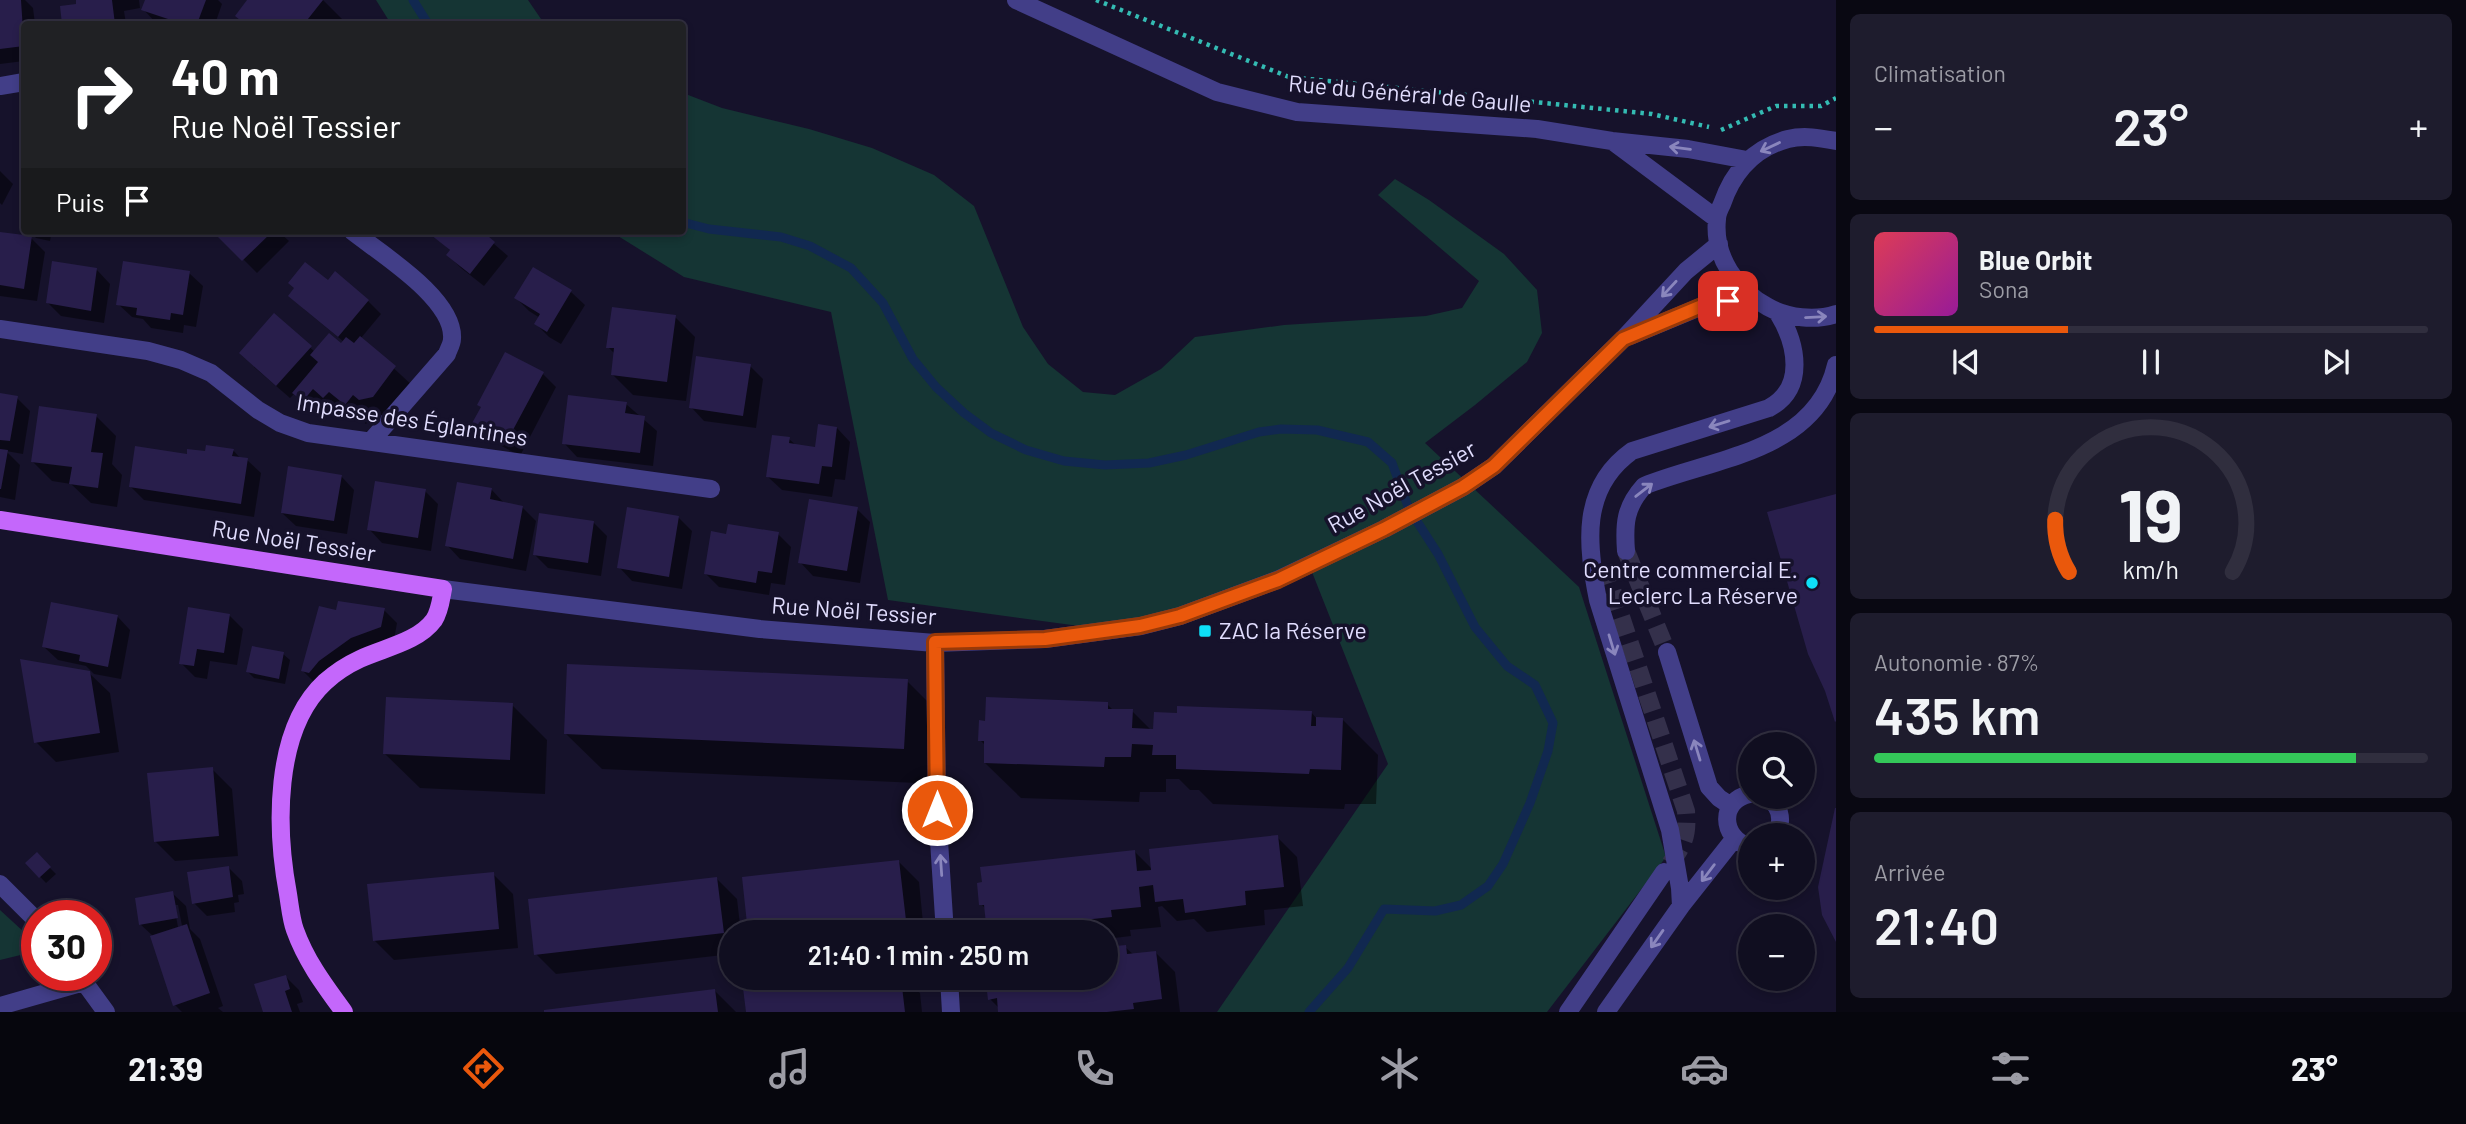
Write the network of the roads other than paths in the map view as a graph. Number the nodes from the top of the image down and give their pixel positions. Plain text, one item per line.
1 (1016, 0) edge
2 (21, 82) edge
3 (0, 86) edge
4 (1612, 141) junction
5 (1836, 141) edge
6 (1747, 160) junction
7 (1717, 219) junction
8 (357, 235) edge
9 (1719, 244) junction
10 (1751, 298) junction
11 (1779, 313) junction
12 (1836, 314) edge
13 (0, 329) edge
14 (1623, 339) junction
15 (1836, 365) edge
16 (372, 440) junction
17 (711, 489) dead end
18 (0, 520) edge
19 (1590, 530) junction
20 (1626, 551) tunnel mouth
21 (1604, 566) tunnel mouth
22 (443, 589) junction
23 (935, 642) junction
24 (1667, 652) tunnel mouth
25 (1738, 800) edge
26 (1731, 806) junction
27 (1738, 838) edge
28 (1738, 847) edge
29 (1664, 872) tunnel mouth
30 (0, 884) edge
31 (1681, 905) junction
32 (21, 906) edge
33 (944, 920) edge
34 (950, 990) edge
35 (44, 991) edge
36 (91, 991) edge
37 (0, 1006) edge
38 (106, 1012) edge
39 (344, 1012) edge
40 (951, 1012) edge
41 (1568, 1012) edge
42 (1606, 1012) edge

1 - 4 street, Rue du Général de Gaulle
2 - 3 street
6 -> 4 street, Rue du Général de Gaulle
4 - 7 street, Rue du Général de Gaulle
5 -> 6 street
6 - 7 street
7 - 9 street
8 - 16 street
9 - 10 street
9 -> 14 street, Rue Noël Tessier
10 - 11 street
10 - 14 street, Rue Noël Tessier
11 -> 12 street
11 -> 19 street
13 - 16 street, Impasse des Églantines
14 - 23 street, Rue Noël Tessier
20 -> 15 street
16 - 17 street, Impasse des Églantines
18 - 22 main road, Rue Noël Tessier
19 - 21 street
19 -> 31 street
22 - 23 street, Rue Noël Tessier
22 - 39 main road
33 -> 23 street
26 -> 24 street
25 - 26 street
26 - 27 street
28 -> 31 street
29 - 41 street
30 - 32 street
31 -> 42 street
34 - 40 street
35 - 37 street
36 - 38 street

